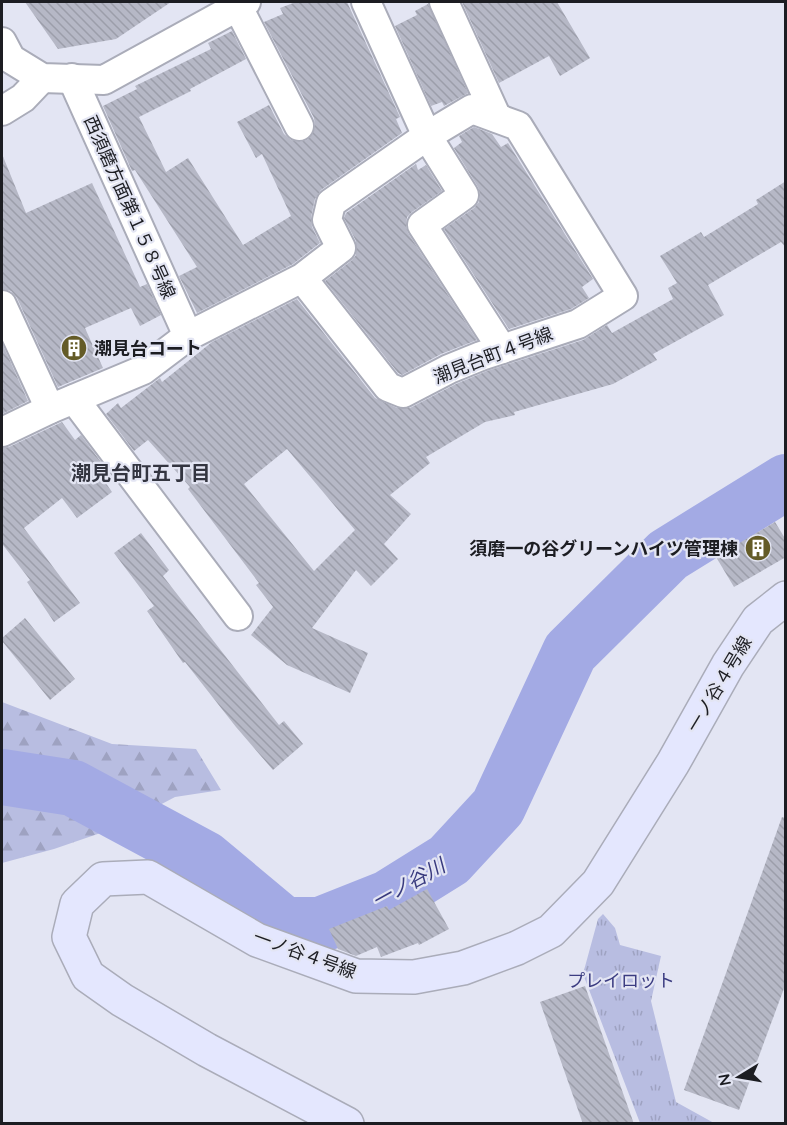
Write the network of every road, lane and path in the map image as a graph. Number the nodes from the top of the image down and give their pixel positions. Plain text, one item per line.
1 (366, 2) edge
2 (444, 2) edge
3 (242, 4) edge
4 (2, 42) edge
5 (42, 78) junction
6 (72, 78) junction
7 (2, 111) edge
8 (497, 118) junction
9 (299, 126) dead end
10 (428, 136) junction
11 (302, 278) junction
12 (2, 305) edge
13 (188, 336) junction
14 (502, 349) junction
15 (62, 404) junction
16 (2, 432) edge
17 (786, 598) edge
18 (238, 616) dead end
19 (347, 1124) edge

1 - 10 street
2 - 8 street
3 - 6 street
3 - 9 street
4 - 5 street
5 - 6 street
5 - 7 street
6 - 13 street, 西須磨方面第１５８号線
8 - 10 street
8 - 14 street, 潮見台町４号線
10 - 11 street
10 - 14 street
11 - 13 street
11 - 14 street, 潮見台町４号線
12 - 15 street
13 - 15 street
15 - 16 street
15 - 18 street
17 - 19 street, 一ノ谷４号線

